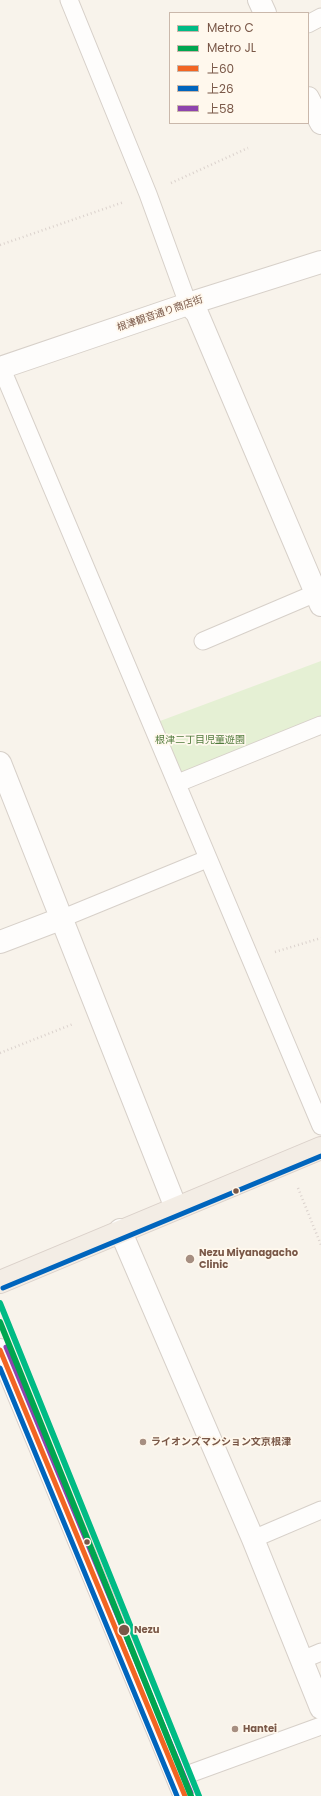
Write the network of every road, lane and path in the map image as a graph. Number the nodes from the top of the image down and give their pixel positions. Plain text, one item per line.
1 (69, 0) edge
2 (259, 0) edge
3 (265, 12) edge
4 (321, 17) edge
5 (309, 23) edge
6 (321, 262) edge
7 (188, 304) junction
8 (0, 369) edge
9 (318, 599) edge
10 (203, 641) dead end
11 (321, 725) edge
12 (0, 762) edge
13 (178, 783) junction
14 (208, 859) junction
15 (63, 918) junction
16 (321, 938) edge
17 (0, 942) edge
18 (250, 959) junction
19 (100, 1013) junction
20 (0, 1053) edge
21 (321, 1126) edge
22 (321, 1148) edge
23 (295, 1182) dead end
24 (176, 1208) junction
25 (120, 1230) junction
26 (321, 1245) edge
27 (0, 1282) edge
28 (0, 1350) edge
29 (6, 1382) edge
30 (321, 1510) edge
31 (253, 1539) junction
32 (311, 1656) edge
33 (321, 1708) edge
34 (321, 1726) edge
35 (181, 1787) edge

1 - 7 lane
2 - 3 street
4 - 5 lane
6 - 7 street, 根津観音通り商店街
7 - 8 street, 根津観音通り商店街
7 - 9 street
8 - 13 lane
9 - 10 lane
11 - 13 lane
12 - 15 street
13 - 14 lane
14 - 15 lane
14 - 18 lane
15 - 17 street
15 - 19 street
16 - 18 path
18 - 21 lane
19 - 20 path
19 - 24 street
22 - 24 main road
23 - 26 path
24 - 25 main road
25 - 27 main road
25 - 31 street
28 - 29 street
29 - 35 street
30 - 31 lane
31 - 32 street
32 - 33 street
34 - 35 lane

